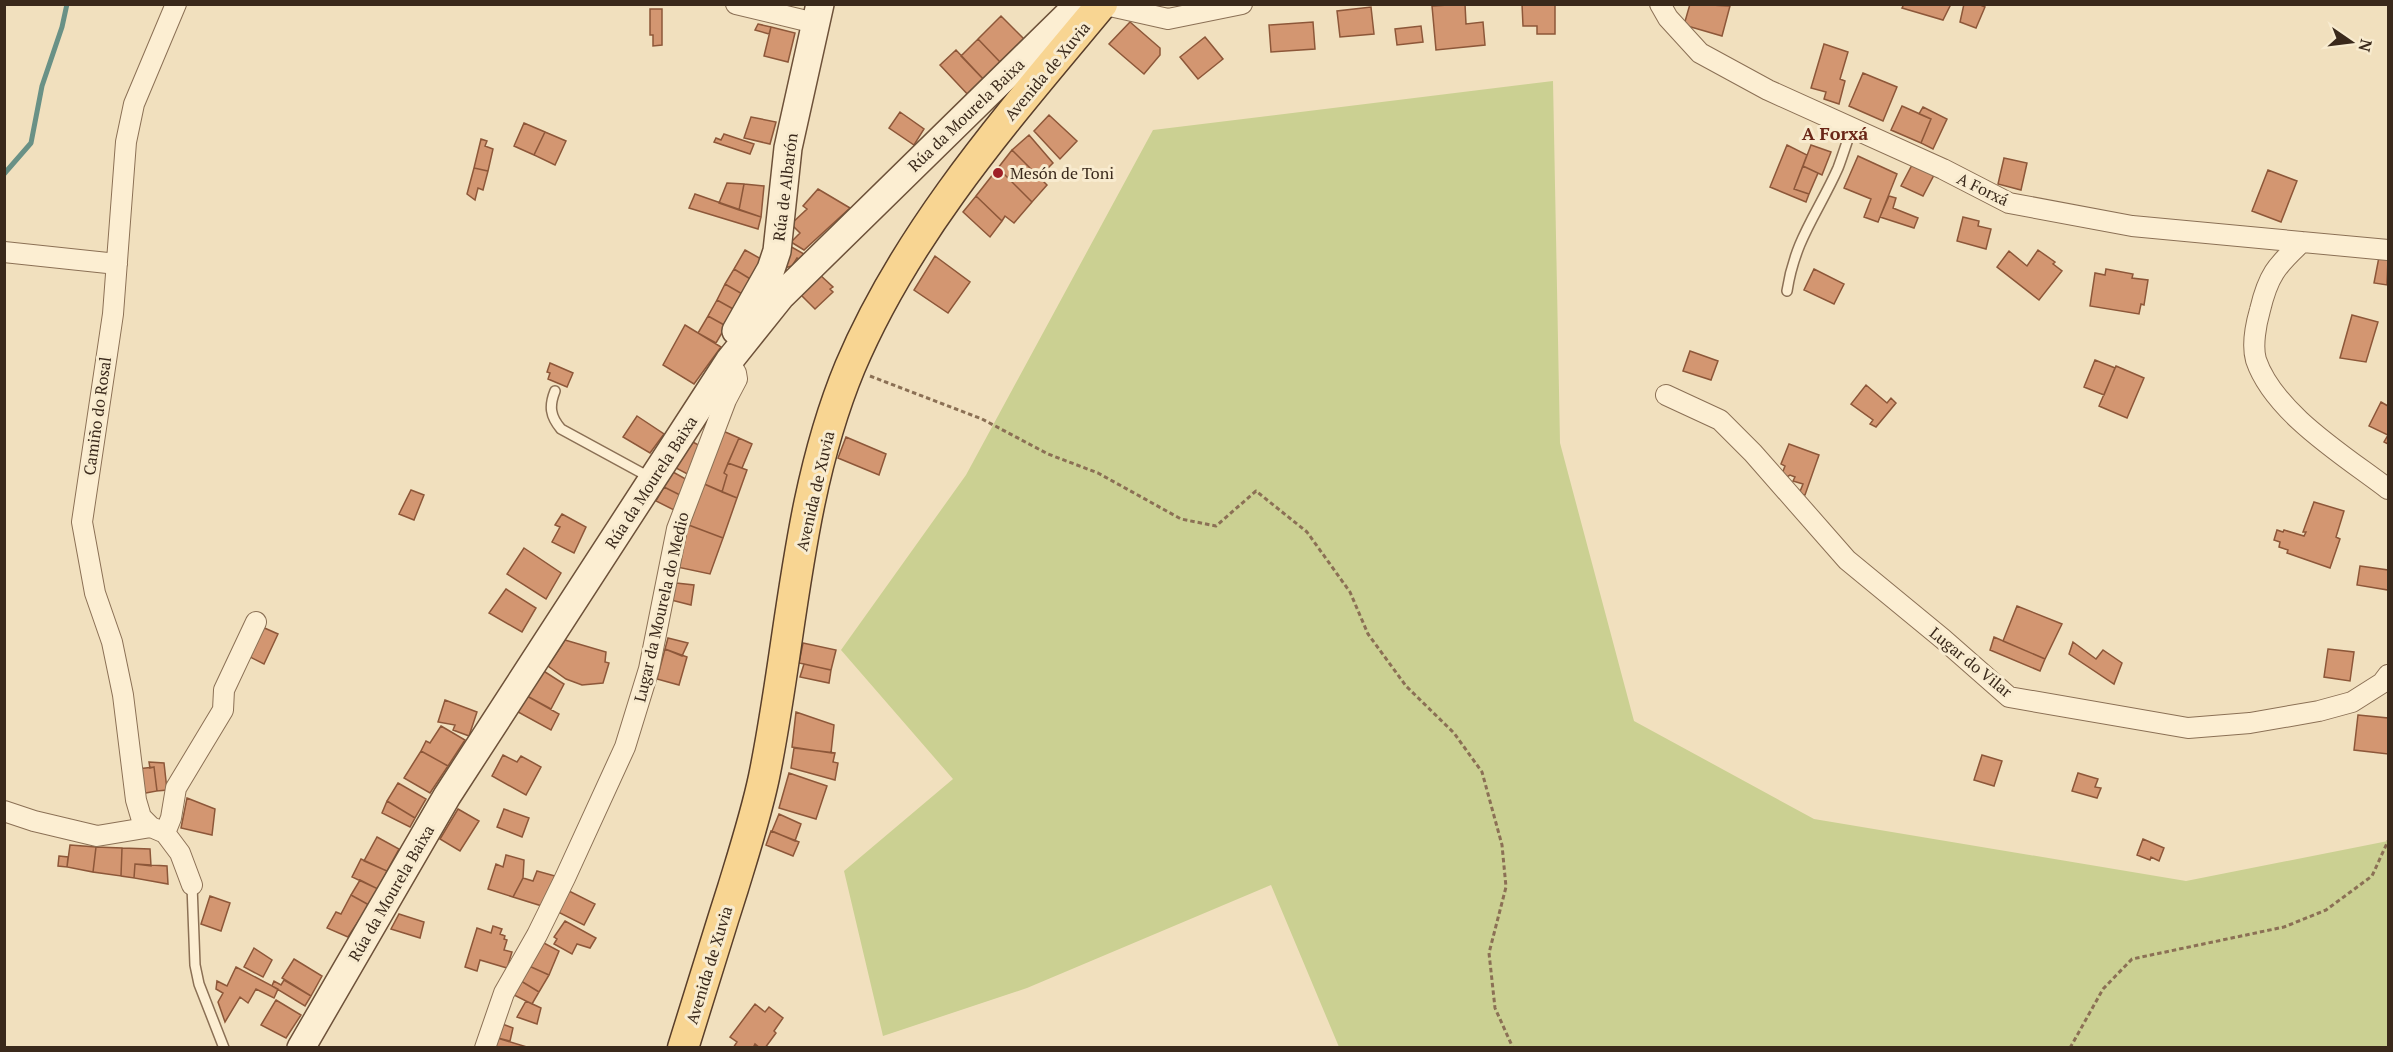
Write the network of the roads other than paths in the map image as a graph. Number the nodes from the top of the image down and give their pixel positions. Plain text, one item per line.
1 (176, 4) edge
2 (736, 4) edge
3 (1242, 4) edge
4 (1660, 4) edge
5 (1102, 5) edge
6 (817, 14) edge
7 (1852, 128) junction
8 (2302, 242) junction
9 (2388, 250) edge
10 (4, 252) edge
11 (117, 264) junction
12 (1787, 291) dead end
13 (729, 361) junction
14 (555, 391) dead end
15 (1666, 394) dead end
16 (653, 479) junction
17 (2388, 489) edge
18 (256, 622) dead end
19 (2388, 675) edge
20 (4, 811) edge
21 (158, 830) junction
22 (192, 885) joint
23 (224, 1047) edge
24 (301, 1047) edge
25 (485, 1047) edge
26 (683, 1047) edge

1 - 11 street, Camiño do Rosal
2 - 6 street
3 - 5 street
4 - 7 street, A Forxá
5 - 13 street, Rúa da Mourela Baixa
5 - 26 main road, Avenida de Xuvia
6 - 13 street, Rúa de Albarón
7 - 8 street, A Forxá
7 - 12 lane
8 - 9 street, A Forxá
8 - 17 street
10 - 11 street
11 - 21 street, Camiño do Rosal
13 - 16 street, Rúa da Mourela Baixa
13 - 25 street, Lugar da Mourela do Medio
14 - 16 lane
15 - 19 street, Lugar do Vilar
16 - 24 street, Rúa da Mourela Baixa
18 - 21 street
20 - 21 street
21 - 22 street, Camiño do Rosal
22 - 23 lane

